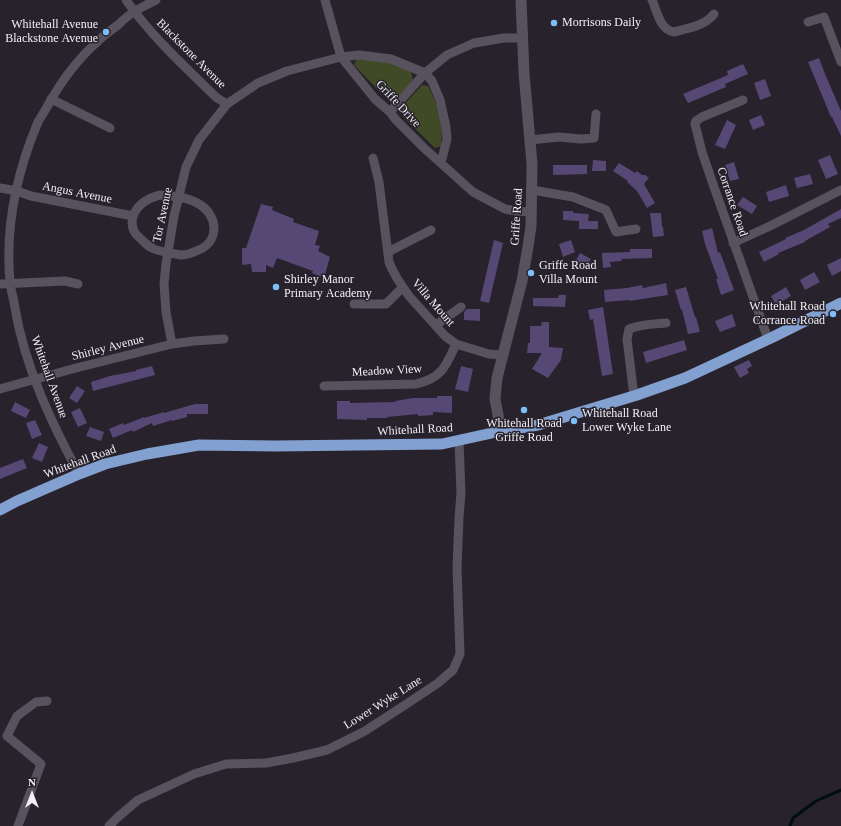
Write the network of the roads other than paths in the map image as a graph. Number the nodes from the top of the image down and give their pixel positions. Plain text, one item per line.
1 (126, 0) edge
2 (156, 0) edge
3 (325, 0) edge
4 (520, 0) edge
5 (652, 0) edge
6 (134, 12) junction
7 (714, 14) dead end
8 (808, 22) dead end
9 (523, 38) junction
10 (341, 56) junction
11 (841, 62) edge
12 (425, 73) junction
13 (51, 99) junction
14 (743, 100) dead end
15 (226, 104) junction
16 (390, 112) junction
17 (596, 114) dead end
18 (110, 128) dead end
19 (530, 140) junction
20 (373, 158) dead end
21 (441, 163) junction
22 (0, 188) edge
23 (532, 190) junction
24 (841, 190) edge
25 (16, 192) junction
26 (179, 197) junction
27 (531, 212) junction
28 (133, 216) junction
29 (636, 229) dead end
30 (431, 230) dead end
31 (733, 243) junction
32 (168, 252) junction
33 (388, 252) junction
34 (10, 283) junction
35 (0, 284) edge
36 (78, 284) dead end
37 (403, 287) junction
38 (841, 302) edge
39 (354, 304) dead end
40 (461, 307) dead end
41 (666, 323) dead end
42 (436, 325) junction
43 (224, 339) dead end
44 (768, 339) junction
45 (172, 344) junction
46 (456, 344) junction
47 (503, 355) junction
48 (35, 380) junction
49 (324, 386) dead end
50 (0, 390) edge
51 (634, 396) junction
52 (501, 431) junction
53 (459, 441) junction
54 (79, 474) junction
55 (0, 510) edge
56 (47, 701) dead end
57 (18, 826) edge
58 (109, 826) edge

1 - 6 street, Blackstone Avenue
2 - 6 street, Whitehall Avenue
3 - 10 street
4 - 9 street, Griffe Road
5 - 7 street
6 - 13 street, Whitehall Avenue
6 - 15 street, Blackstone Avenue
8 - 11 street
9 - 12 street
9 - 19 street, Griffe Road
10 - 12 street
10 - 15 street
10 - 16 street, Griffe Drive
12 - 16 street
12 - 21 street
13 - 18 street
13 - 25 street, Whitehall Avenue
14 - 31 street, Corrance Road
15 - 26 street, Tor Avenue
16 - 21 street, Griffe Drive
17 - 19 street
19 - 23 street, Griffe Road
20 - 33 street, Villa Mount
21 - 27 street, Griffe Drive
22 - 25 street, Angus Avenue
23 - 27 street, Griffe Road
23 - 29 street
24 - 31 street
25 - 28 street, Angus Avenue
25 - 34 street, Whitehall Avenue
26 - 28 street
26 - 32 street, Tor Avenue
26 - 32 street
27 - 47 street, Griffe Road
28 - 32 street
30 - 33 street
31 - 44 street, Corrance Road
32 - 45 street, Tor Avenue
33 - 37 street, Villa Mount
34 - 35 street
34 - 36 street
34 - 48 street, Whitehall Avenue
37 - 39 street
37 - 42 street, Villa Mount
38 - 44 highway, Whitehall Road
40 - 42 street
41 - 51 street
42 - 46 street, Villa Mount
43 - 45 street, Shirley Avenue
44 - 51 highway, Whitehall Road
45 - 48 street, Shirley Avenue
46 - 47 street, Villa Mount
46 - 49 street, Meadow View
47 - 52 street, Griffe Road
48 - 50 street, Shirley Avenue
48 - 54 street, Whitehall Avenue
51 - 52 highway, Whitehall Road
52 - 53 highway, Whitehall Road
53 - 54 highway, Whitehall Road
53 - 58 street, Lower Wyke Lane
54 - 55 highway, Whitehall Road
56 - 57 street

